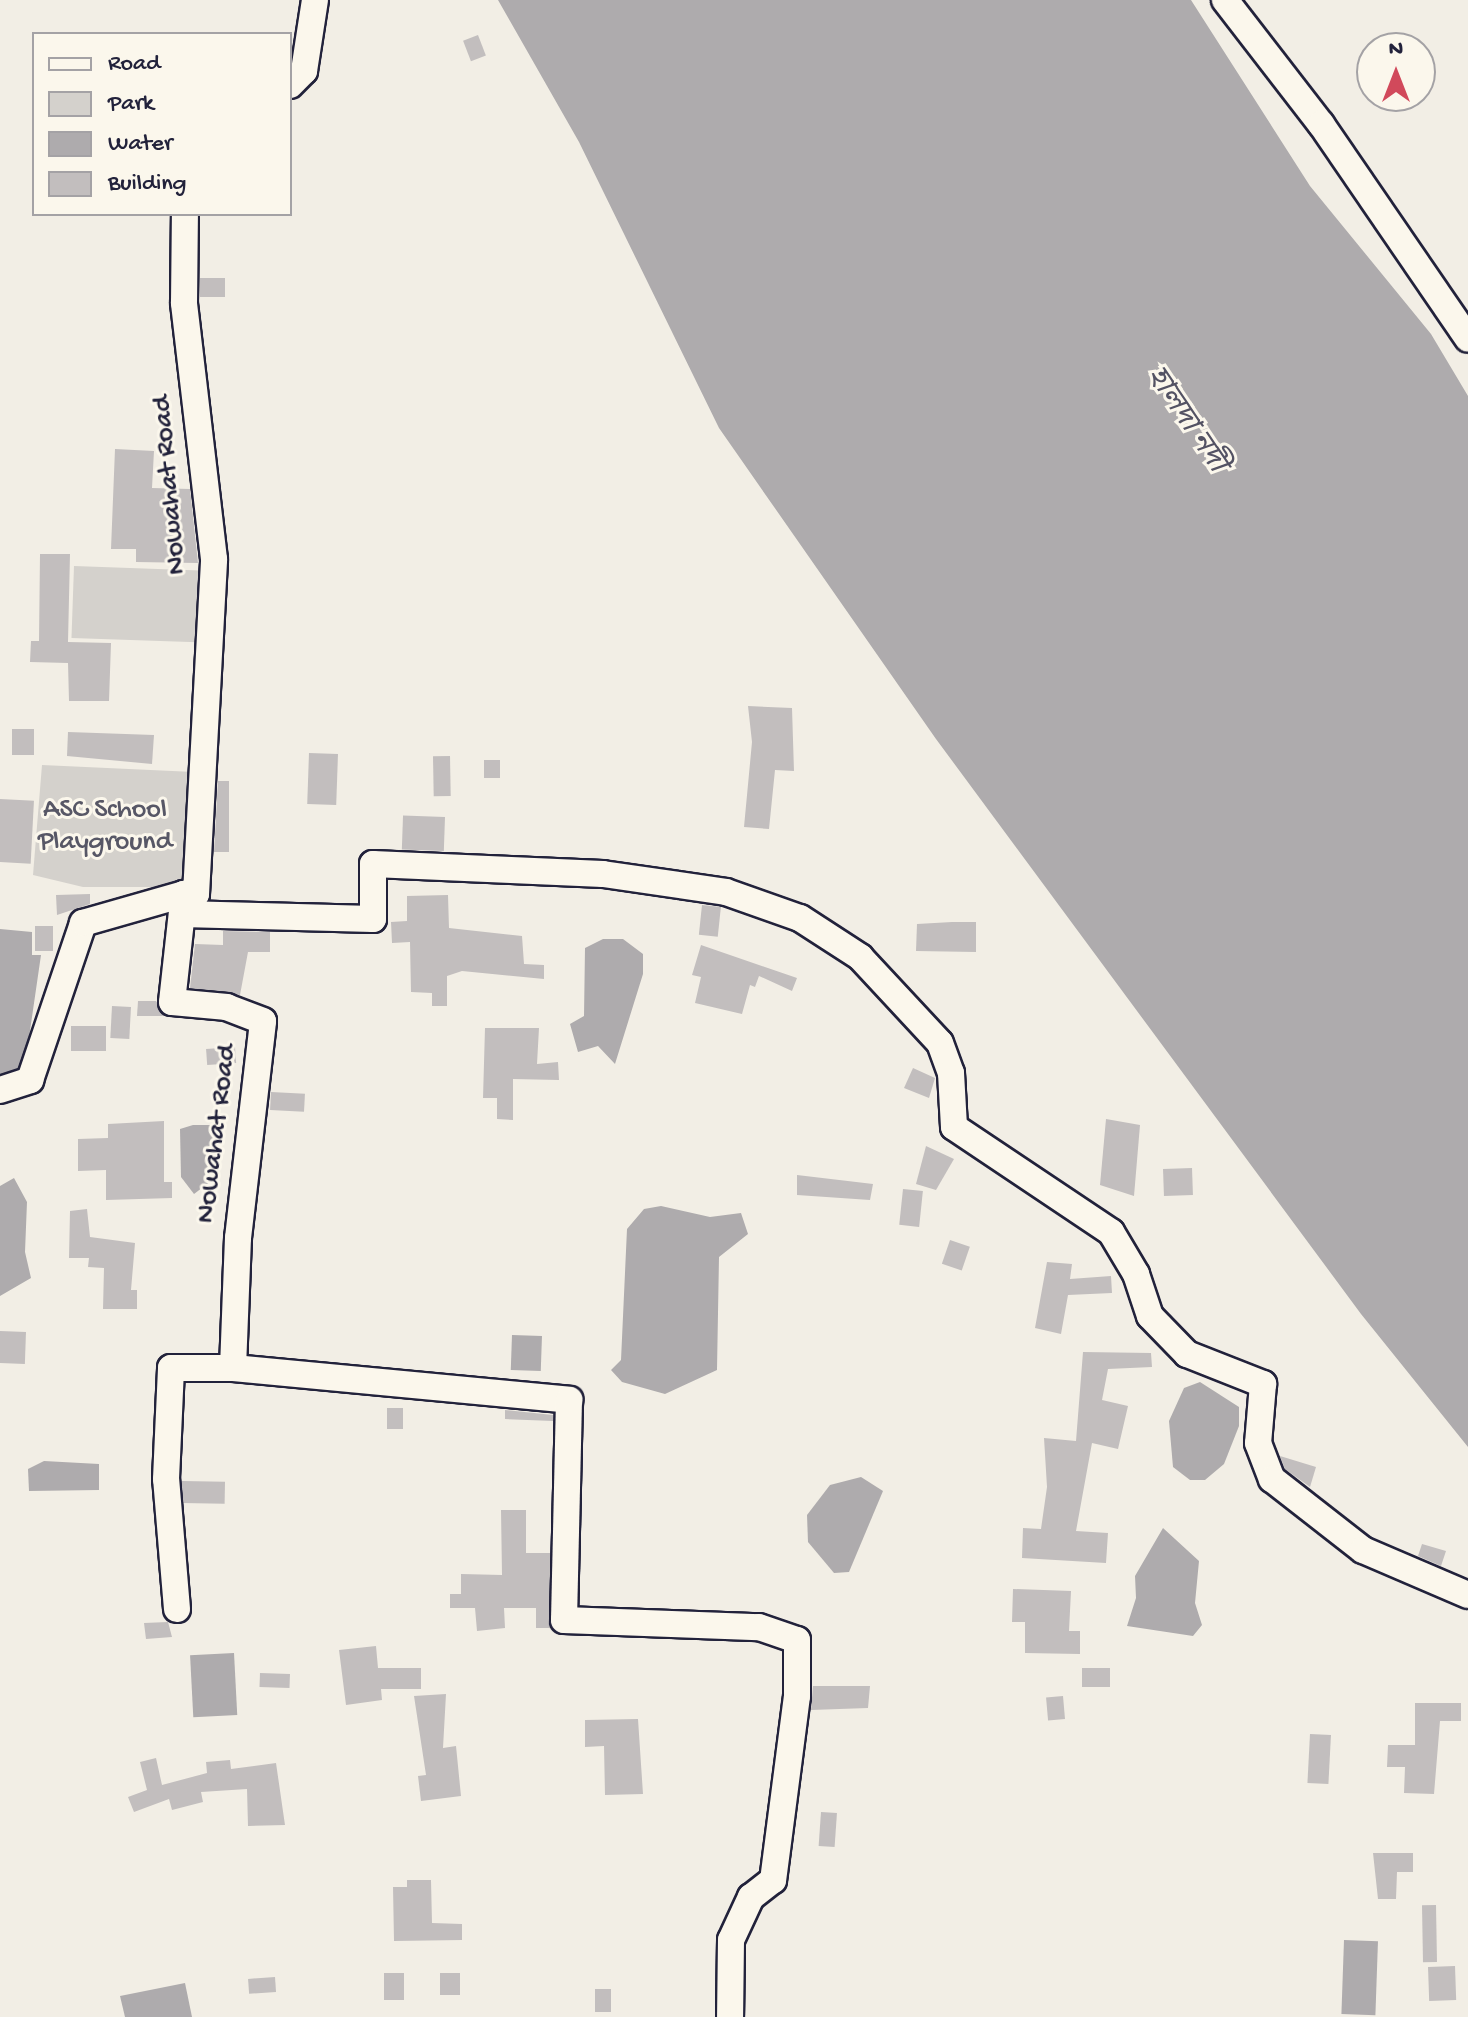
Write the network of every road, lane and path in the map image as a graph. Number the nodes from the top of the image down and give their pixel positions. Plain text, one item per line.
1 (315, 0) edge
2 (1225, 0) edge
3 (292, 83) edge
4 (185, 216) edge
5 (1468, 339) edge
6 (183, 904) junction
7 (0, 1090) edge
8 (233, 1368) junction
9 (1468, 1595) edge
10 (177, 1609) dead end
11 (730, 2017) edge

1 - 3 street
2 - 5 street
4 - 6 street, Nowahat Road
6 - 7 street
6 - 8 street, Nowahat Road
6 - 9 street
8 - 10 street
8 - 11 street

